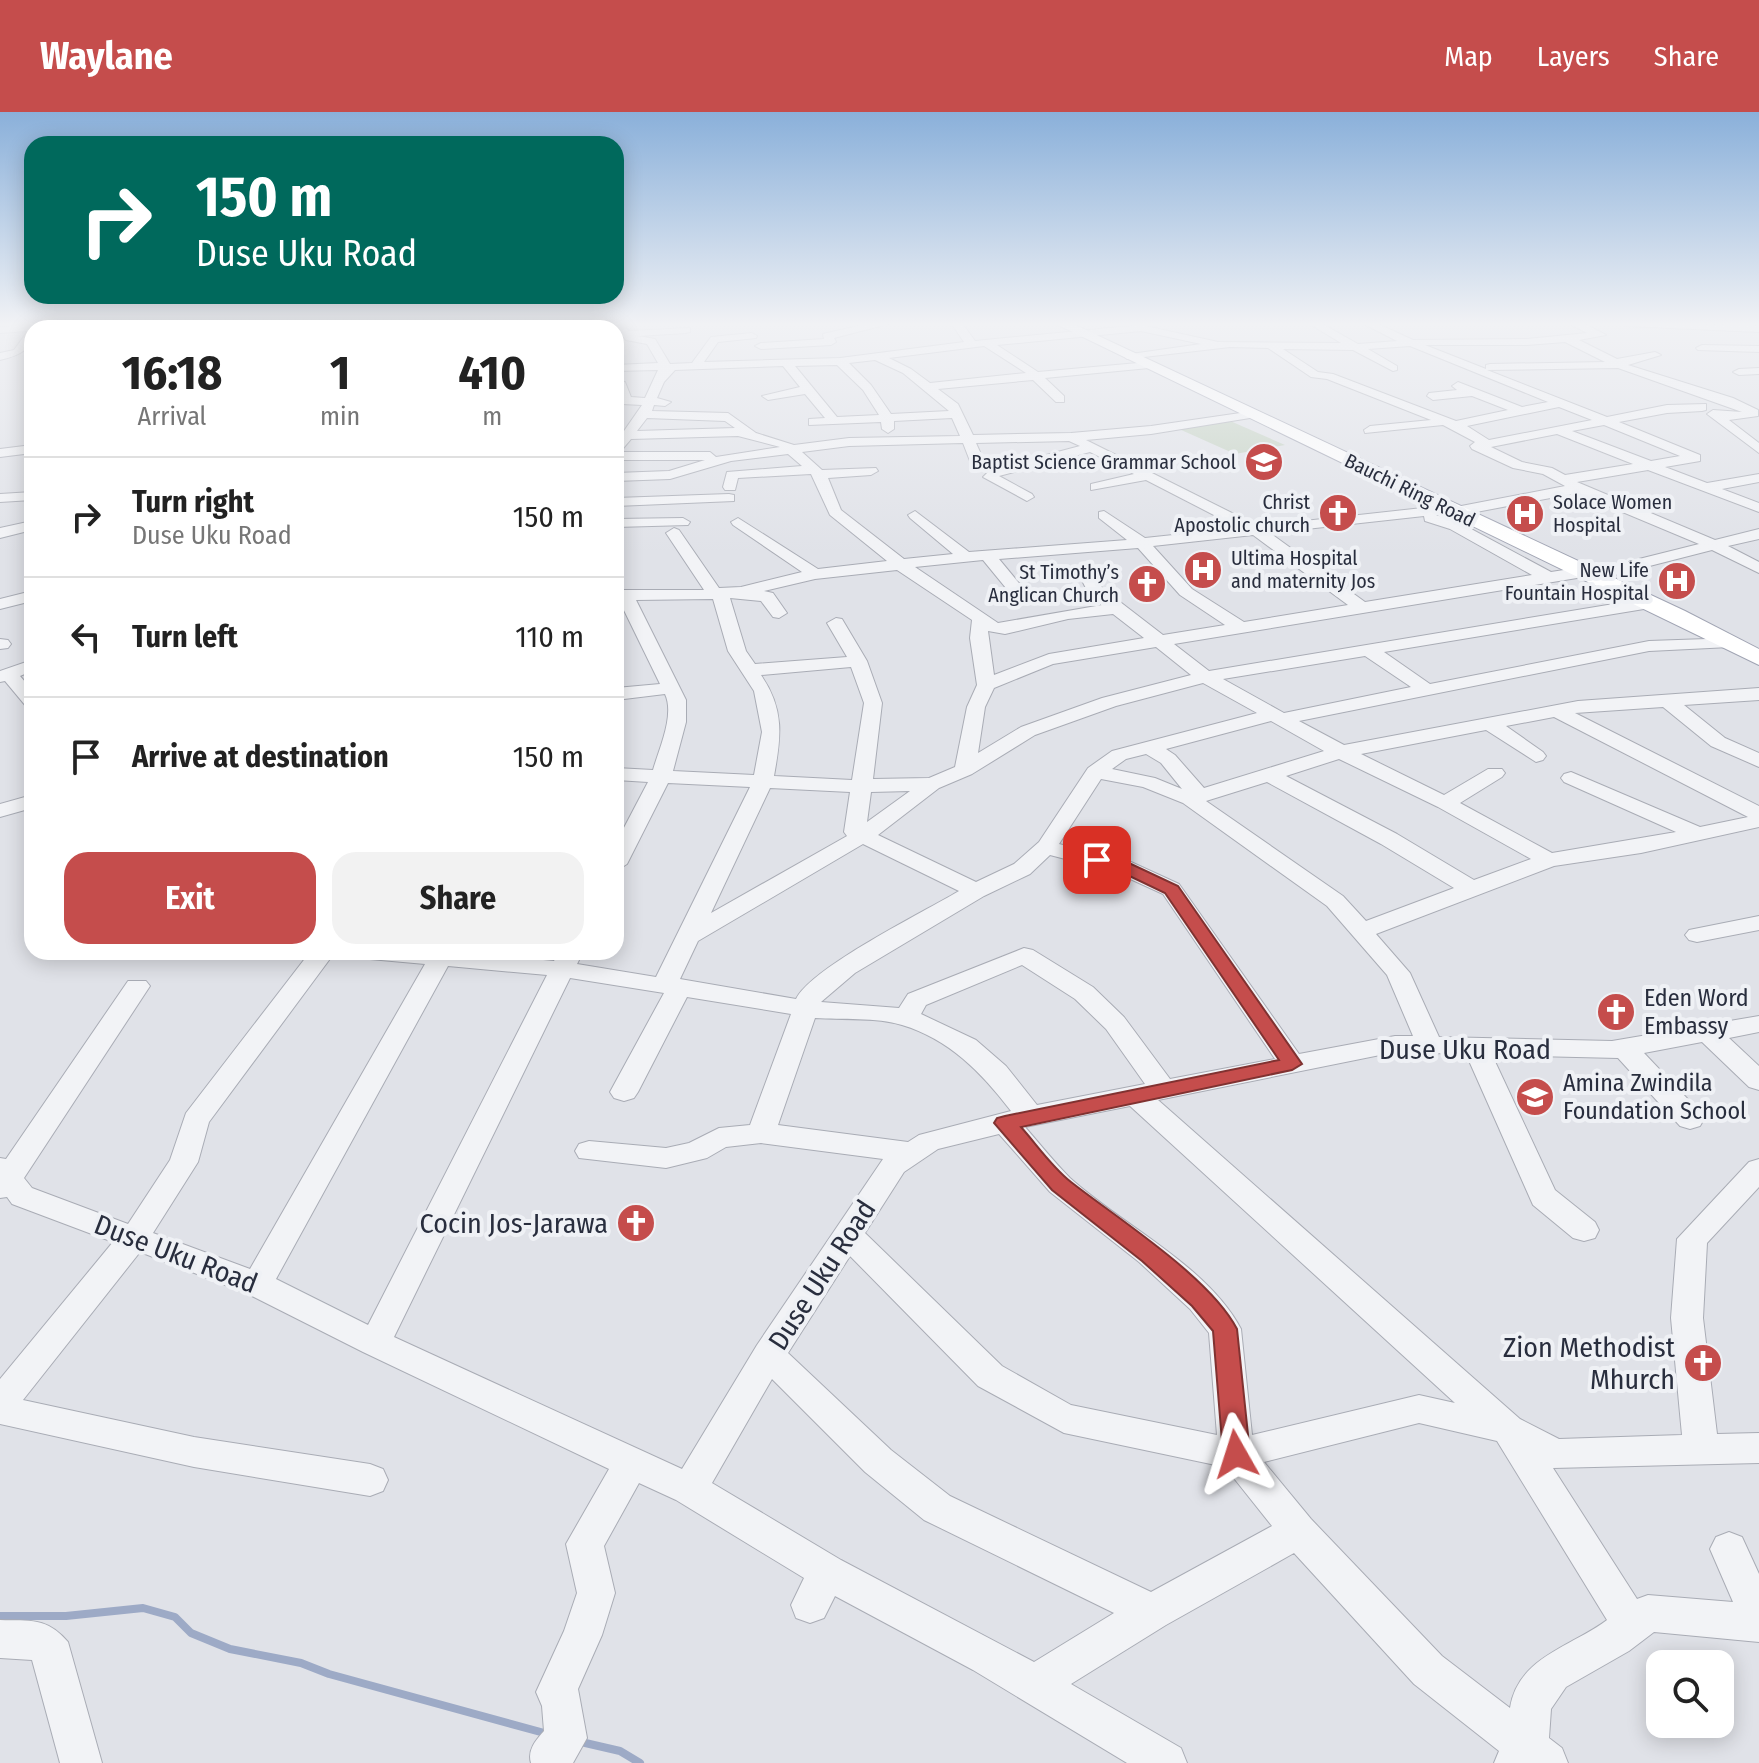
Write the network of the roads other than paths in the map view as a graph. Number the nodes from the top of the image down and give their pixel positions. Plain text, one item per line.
1 (626, 400) edge
2 (649, 400) edge
3 (815, 400) edge
4 (875, 400) edge
5 (946, 400) edge
6 (1220, 400) edge
7 (1392, 400) edge
8 (1493, 400) edge
9 (1552, 400) edge
10 (1692, 400) edge
11 (1726, 400) edge
12 (1559, 403) junction
13 (712, 404) dead end
14 (1702, 407) junction
15 (647, 408) junction
16 (624, 409) edge
17 (1521, 411) junction
18 (956, 414) junction
19 (1250, 414) junction
20 (1718, 416) junction
21 (887, 417) junction
22 (834, 421) junction
23 (1604, 421) junction
24 (814, 422) dead end
25 (1452, 423) junction
26 (1370, 430) dead end
27 (1560, 431) junction
28 (624, 433) edge
29 (750, 433) junction
30 (624, 435) edge
31 (1071, 437) junction
32 (891, 440) junction
33 (968, 441) junction
34 (1487, 444) junction
35 (1093, 447) junction
36 (792, 449) junction
37 (1759, 449) edge
38 (24, 450) edge
39 (1, 451) edge
40 (624, 456) edge
41 (729, 457) junction
42 (977, 461) dead end
43 (1650, 464) junction
44 (871, 471) dead end
45 (817, 472) junction
46 (1146, 476) junction
47 (624, 477) edge
48 (1759, 478) edge
49 (1563, 480) junction
50 (1096, 487) dead end
51 (1707, 487) junction
52 (1578, 488) junction
53 (24, 496) edge
54 (1027, 497) dead end
55 (0, 498) edge
56 (624, 501) edge
57 (1759, 508) edge
58 (1452, 511) junction
59 (915, 515) dead end
60 (1104, 515) dead end
61 (1398, 515) junction
62 (1430, 518) junction
63 (738, 522) dead end
64 (624, 524) edge
65 (1485, 526) junction
66 (24, 527) edge
67 (1257, 531) junction
68 (0, 533) edge
69 (1759, 534) edge
70 (1512, 539) junction
71 (1142, 543) junction
72 (1711, 544) junction
73 (987, 555) junction
74 (966, 557) junction
75 (901, 565) junction
76 (1759, 568) edge
77 (1086, 573) dead end
78 (815, 574) junction
79 (1587, 574) junction
80 (1554, 577) junction
81 (773, 583) junction
82 (725, 593) junction
83 (624, 595) edge
84 (794, 596) dead end
85 (24, 598) edge
86 (1025, 600) dead end
87 (624, 601) edge
88 (1650, 603) junction
89 (0, 604) edge
90 (1361, 607) junction
91 (1117, 608) junction
92 (779, 613) dead end
93 (980, 621) junction
94 (836, 623) dead end
95 (1240, 627) junction
96 (1160, 641) junction
97 (1730, 642) junction
98 (1369, 650) junction
99 (1757, 656) edge
100 (858, 661) junction
101 (24, 668) edge
102 (751, 670) junction
103 (4, 676) edge
104 (1205, 677) junction
105 (986, 685) junction
106 (671, 688) junction
107 (1426, 689) junction
108 (624, 693) edge
109 (24, 694) edge
110 (1759, 694) edge
111 (1665, 699) junction
112 (1556, 711) junction
113 (1276, 717) junction
114 (1490, 724) junction
115 (1149, 747) junction
116 (1341, 752) junction
117 (1536, 756) dead end
118 (1759, 761) edge
119 (965, 770) junction
120 (1095, 772) junction
121 (1495, 773) dead end
122 (1268, 774) junction
123 (624, 775) edge
124 (661, 777) junction
125 (1571, 778) dead end
126 (763, 782) junction
127 (932, 784) junction
128 (862, 786) junction
129 (1195, 797) junction
130 (1445, 803) junction
131 (24, 804) edge
132 (0, 811) edge
133 (1759, 814) edge
134 (1759, 821) edge
135 (1698, 834) junction
136 (862, 836) junction
137 (1045, 847) junction
138 (624, 849) edge
139 (1549, 860) junction
140 (1474, 890) junction
141 (976, 891) junction
142 (1759, 923) edge
143 (1364, 930) junction
144 (1697, 935) dead end
145 (689, 936) junction
146 (309, 960) edge
147 (439, 960) edge
148 (545, 960) edge
149 (566, 961) edge
150 (137, 986) dead end
151 (673, 986) junction
152 (806, 1009) junction
153 (906, 1017) junction
154 (1759, 1024) edge
155 (1709, 1034) junction
156 (1430, 1045) junction
157 (1475, 1046) junction
158 (1624, 1048) junction
159 (1292, 1064) junction
160 (1759, 1081) edge
161 (624, 1092) dead end
162 (1150, 1093) junction
163 (1690, 1119) dead end
164 (1018, 1120) junction
165 (761, 1133) junction
166 (589, 1151) dead end
167 (910, 1152) junction
168 (1759, 1169) edge
169 (3, 1179) edge
170 (1584, 1230) dead end
171 (848, 1235) junction
172 (135, 1237) junction
173 (257, 1284) junction
174 (375, 1343) junction
175 (769, 1355) junction
176 (0, 1407) edge
177 (1508, 1429) junction
178 (1759, 1448) edge
179 (1701, 1450) junction
180 (1236, 1454) junction
181 (632, 1462) junction
182 (370, 1480) dead end
183 (689, 1489) junction
184 (1298, 1531) junction
185 (1729, 1549) dead end
186 (1152, 1612) junction
187 (1759, 1620) edge
188 (1632, 1625) junction
189 (0, 1639) edge
190 (1034, 1684) junction
191 (1529, 1758) edge
192 (81, 1763) edge
193 (552, 1763) edge
194 (1166, 1763) edge

1 - 15 street
2 - 15 street
3 - 22 street
4 - 21 street
5 - 18 street
6 - 19 main road, Bauchi Ring Road
7 - 25 street
8 - 17 street
9 - 12 street
10 - 14 street
11 - 20 street
12 - 17 street
12 - 23 street
13 - 15 street
14 - 20 street
14 - 23 street
15 - 16 street
15 - 28 street
15 - 29 street
17 - 25 street
18 - 21 street
18 - 33 street
19 - 31 street
19 - 58 main road, Bauchi Ring Road
20 - 37 street
21 - 22 street
21 - 32 street
22 - 24 street
23 - 27 street
23 - 43 street
25 - 26 street
25 - 34 street
27 - 34 street
27 - 43 street
29 - 30 street
29 - 36 street
31 - 33 street
31 - 35 street
32 - 33 street
32 - 36 street
33 - 42 street
34 - 49 street
35 - 46 street
35 - 54 street
36 - 41 street
36 - 45 street
38 - 39 street
40 - 41 street
41 - 47 street
43 - 49 street
43 - 51 street
44 - 45 street
45 - 56 street
45 - 75 street
46 - 50 street
46 - 67 street
48 - 51 street
49 - 52 street
51 - 57 street
52 - 58 street
52 - 72 street
53 - 55 street
58 - 61 street
58 - 65 main road, Bauchi Ring Road
59 - 74 street
60 - 71 street
61 - 62 street
61 - 67 street
62 - 65 street
62 - 80 street
63 - 78 street
64 - 82 street
65 - 70 main road, Bauchi Ring Road
66 - 68 street
67 - 71 street
67 - 90 street
69 - 72 street
70 - 79 main road, Bauchi Ring Road
70 - 80 street
71 - 73 street
71 - 95 street
72 - 76 street
72 - 79 street
73 - 74 street
73 - 86 street
74 - 75 street
75 - 78 street
75 - 93 street
77 - 91 street
78 - 81 street
79 - 80 street
79 - 88 main road, Bauchi Ring Road
80 - 90 street
81 - 82 street
81 - 84 street
82 - 83 street
82 - 92 street
82 - 102 street
85 - 89 street
87 - 106 street
88 - 97 main road, Bauchi Ring Road
88 - 98 street
90 - 95 street
91 - 93 street
91 - 96 street
93 - 105 street
94 - 100 street
95 - 96 street
96 - 104 street
96 - 105 street
97 - 99 main road, Bauchi Ring Road
97 - 107 street
98 - 104 street
98 - 107 street
100 - 102 street
100 - 128 street
101 - 103 street
102 - 126 street
103 - 109 street
104 - 113 street
104 - 119 street
105 - 119 street
106 - 108 street
106 - 124 street
107 - 113 street
110 - 111 street
111 - 112 street
111 - 118 street
112 - 114 street
112 - 133 street
113 - 115 street
113 - 116 street
114 - 116 street
114 - 117 street
115 - 120 street
115 - 129 street
116 - 122 street
116 - 130 street
119 - 127 street
120 - 129 street
120 - 137 street
121 - 130 street
122 - 129 street
122 - 140 street
123 - 124 street
124 - 126 street
124 - 138 street
125 - 135 street
126 - 128 street
126 - 145 street
127 - 128 street
127 - 136 street
128 - 136 street
129 - 143 street
130 - 139 street
131 - 132 street
134 - 135 street
135 - 139 street
136 - 141 street
136 - 145 street
137 - 141 street
137 - 159 street
139 - 140 street
140 - 143 street
141 - 152 street
142 - 144 street
143 - 156 street
145 - 151 street
146 - 172 street
147 - 173 street
148 - 149 street
149 - 151 street
149 - 174 street
150 - 169 street
151 - 152 street
151 - 161 street
152 - 153 street
152 - 165 street
153 - 162 street
153 - 164 street
154 - 155 street, Duse Uku Road
155 - 158 street, Duse Uku Road
155 - 160 street
156 - 157 street, Duse Uku Road
156 - 159 street, Duse Uku Road
157 - 158 street, Duse Uku Road
157 - 170 street
158 - 163 street
159 - 162 street, Duse Uku Road
162 - 164 street, Duse Uku Road
162 - 177 street
164 - 167 street, Duse Uku Road
164 - 180 street
165 - 166 street
165 - 167 street
167 - 171 street, Duse Uku Road
168 - 179 street
169 - 172 street, Duse Uku Road
171 - 175 street, Duse Uku Road
171 - 180 street
172 - 173 street, Duse Uku Road
172 - 176 street
173 - 174 street, Duse Uku Road
174 - 181 street, Duse Uku Road
175 - 183 street, Duse Uku Road
175 - 186 street
176 - 182 street
177 - 179 street
177 - 180 street
177 - 188 street
178 - 179 street
180 - 184 street
181 - 183 street, Duse Uku Road
181 - 193 street
183 - 190 street
184 - 186 street
184 - 191 street
185 - 187 street
186 - 190 street
187 - 188 street
188 - 191 street
189 - 192 street
190 - 194 street

